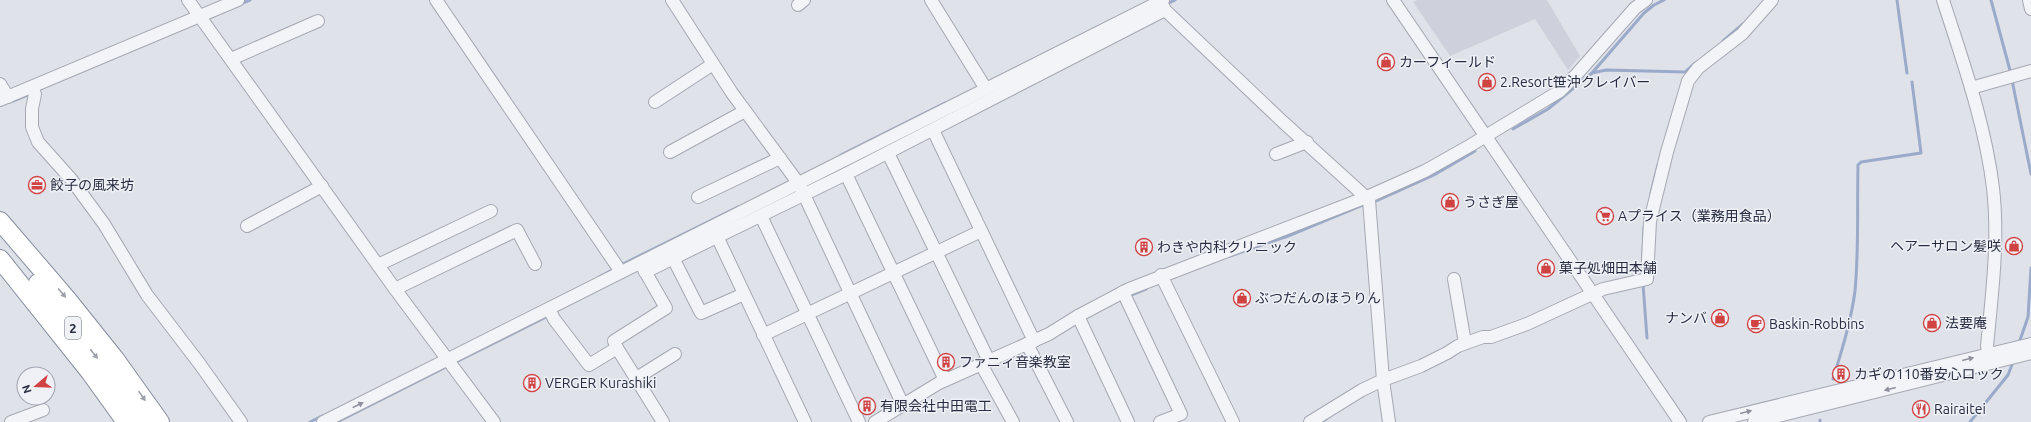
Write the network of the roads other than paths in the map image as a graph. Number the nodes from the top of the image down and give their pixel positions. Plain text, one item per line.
1 (188, 0) edge
2 (238, 0) edge
3 (436, 0) edge
4 (672, 0) edge
5 (931, 0) edge
6 (1393, 0) edge
7 (1646, 0) edge
8 (1772, 0) edge
9 (1943, 0) edge
10 (2029, 0) edge
11 (1163, 4) edge
12 (2031, 9) edge
13 (199, 15) junction
14 (318, 21) dead end
15 (231, 59) junction
16 (713, 64) junction
17 (2031, 70) edge
18 (0, 84) edge
19 (1971, 88) junction
20 (986, 89) junction
21 (34, 90) junction
22 (4, 98) edge
23 (655, 102) dead end
24 (745, 111) junction
25 (933, 130) junction
26 (1485, 136) junction
27 (1307, 142) junction
28 (670, 152) dead end
29 (888, 153) junction
30 (1276, 154) dead end
31 (780, 158) junction
32 (846, 174) junction
33 (322, 186) junction
34 (801, 189) junction
35 (698, 197) dead end
36 (1367, 197) junction
37 (491, 211) dead end
38 (761, 216) junction
39 (0, 222) edge
40 (247, 226) dead end
41 (981, 231) junction
42 (715, 232) junction
43 (0, 236) edge
44 (937, 252) junction
45 (673, 258) junction
46 (0, 259) edge
47 (535, 264) dead end
48 (378, 265) junction
49 (642, 267) junction
50 (621, 272) junction
51 (894, 272) junction
52 (1162, 275) junction
53 (1454, 279) dead end
54 (22, 285) junction
55 (395, 289) junction
56 (1121, 293) junction
57 (1592, 293) junction
58 (744, 294) junction
59 (851, 294) junction
60 (551, 312) junction
61 (808, 314) junction
62 (1078, 316) junction
63 (763, 335) junction
64 (1031, 342) junction
65 (1465, 343) junction
66 (617, 348) junction
67 (2022, 351) edge
68 (675, 354) dead end
69 (1988, 359) junction
70 (447, 360) junction
71 (985, 362) junction
72 (635, 379) junction
73 (945, 380) junction
74 (1383, 384) junction
75 (903, 405) junction
76 (43, 410) dead end
77 (11, 422) edge
78 (114, 422) edge
79 (126, 422) edge
80 (143, 422) edge
81 (160, 422) edge
82 (241, 422) edge
83 (323, 422) edge
84 (494, 422) edge
85 (662, 422) edge
86 (805, 422) edge
87 (859, 422) edge
88 (875, 422) edge
89 (1013, 422) edge
90 (1067, 422) edge
91 (1128, 422) edge
92 (1161, 422) edge
93 (1233, 422) edge
94 (1310, 422) edge
95 (1389, 422) edge
96 (1680, 422) edge
97 (1708, 422) edge
98 (1754, 422) edge

1 - 13 street
2 - 13 street
3 - 50 street
4 - 16 street
5 - 20 street
6 - 26 street
7 - 26 street
8 - 57 street
9 - 19 street
10 - 12 street
11 - 20 street
11 - 25 street
11 - 27 street
13 - 15 street
13 - 21 street
14 - 15 street
15 - 33 street
16 - 23 street
16 - 24 street
17 - 19 street
18 - 22 street
19 - 69 street
20 - 34 street
21 - 22 street
21 - 82 street
24 - 28 street
24 - 31 street
25 - 29 street
25 - 41 street
26 - 36 street
26 - 57 street
27 - 30 street
27 - 36 street
29 - 32 street
29 - 44 street
31 - 34 street
31 - 35 street
32 - 34 street
32 - 51 street
33 - 40 street
33 - 48 street
34 - 38 street
34 - 42 street
34 - 59 street
36 - 52 street
36 - 74 street
37 - 48 street
38 - 42 street
38 - 61 street
39 -> 81 highway
41 - 44 street
41 - 64 street
42 - 45 street
42 - 49 street
42 - 58 street
43 -> 80 highway, 2
44 - 51 street
44 - 71 street
45 - 49 street
45 - 58 street
46 - 54 highway, 2
47 - 55 street
48 - 55 street
49 - 50 street
49 - 66 street
50 - 60 street
51 - 59 street
51 - 73 street
52 - 56 street
52 - 93 street
53 - 65 street
54 - 78 highway
54 - 79 highway, 2
55 - 70 street
56 - 62 street
56 - 92 street
57 - 65 street
57 - 96 street
58 - 63 street
59 - 61 street
59 - 75 street
60 - 66 street
60 - 70 street
61 - 63 street
61 - 87 street
62 - 64 street
62 - 91 street
63 - 86 street
64 - 71 street
64 - 90 street
65 - 74 street
66 - 72 street
67 - 69 street
68 - 72 street
97 -> 69 street
69 -> 98 street
83 -> 70 street
70 - 84 street
71 - 73 street
71 - 89 street
72 - 85 street
73 - 75 street
74 - 94 street
74 - 95 street
75 - 88 street
76 - 77 street

